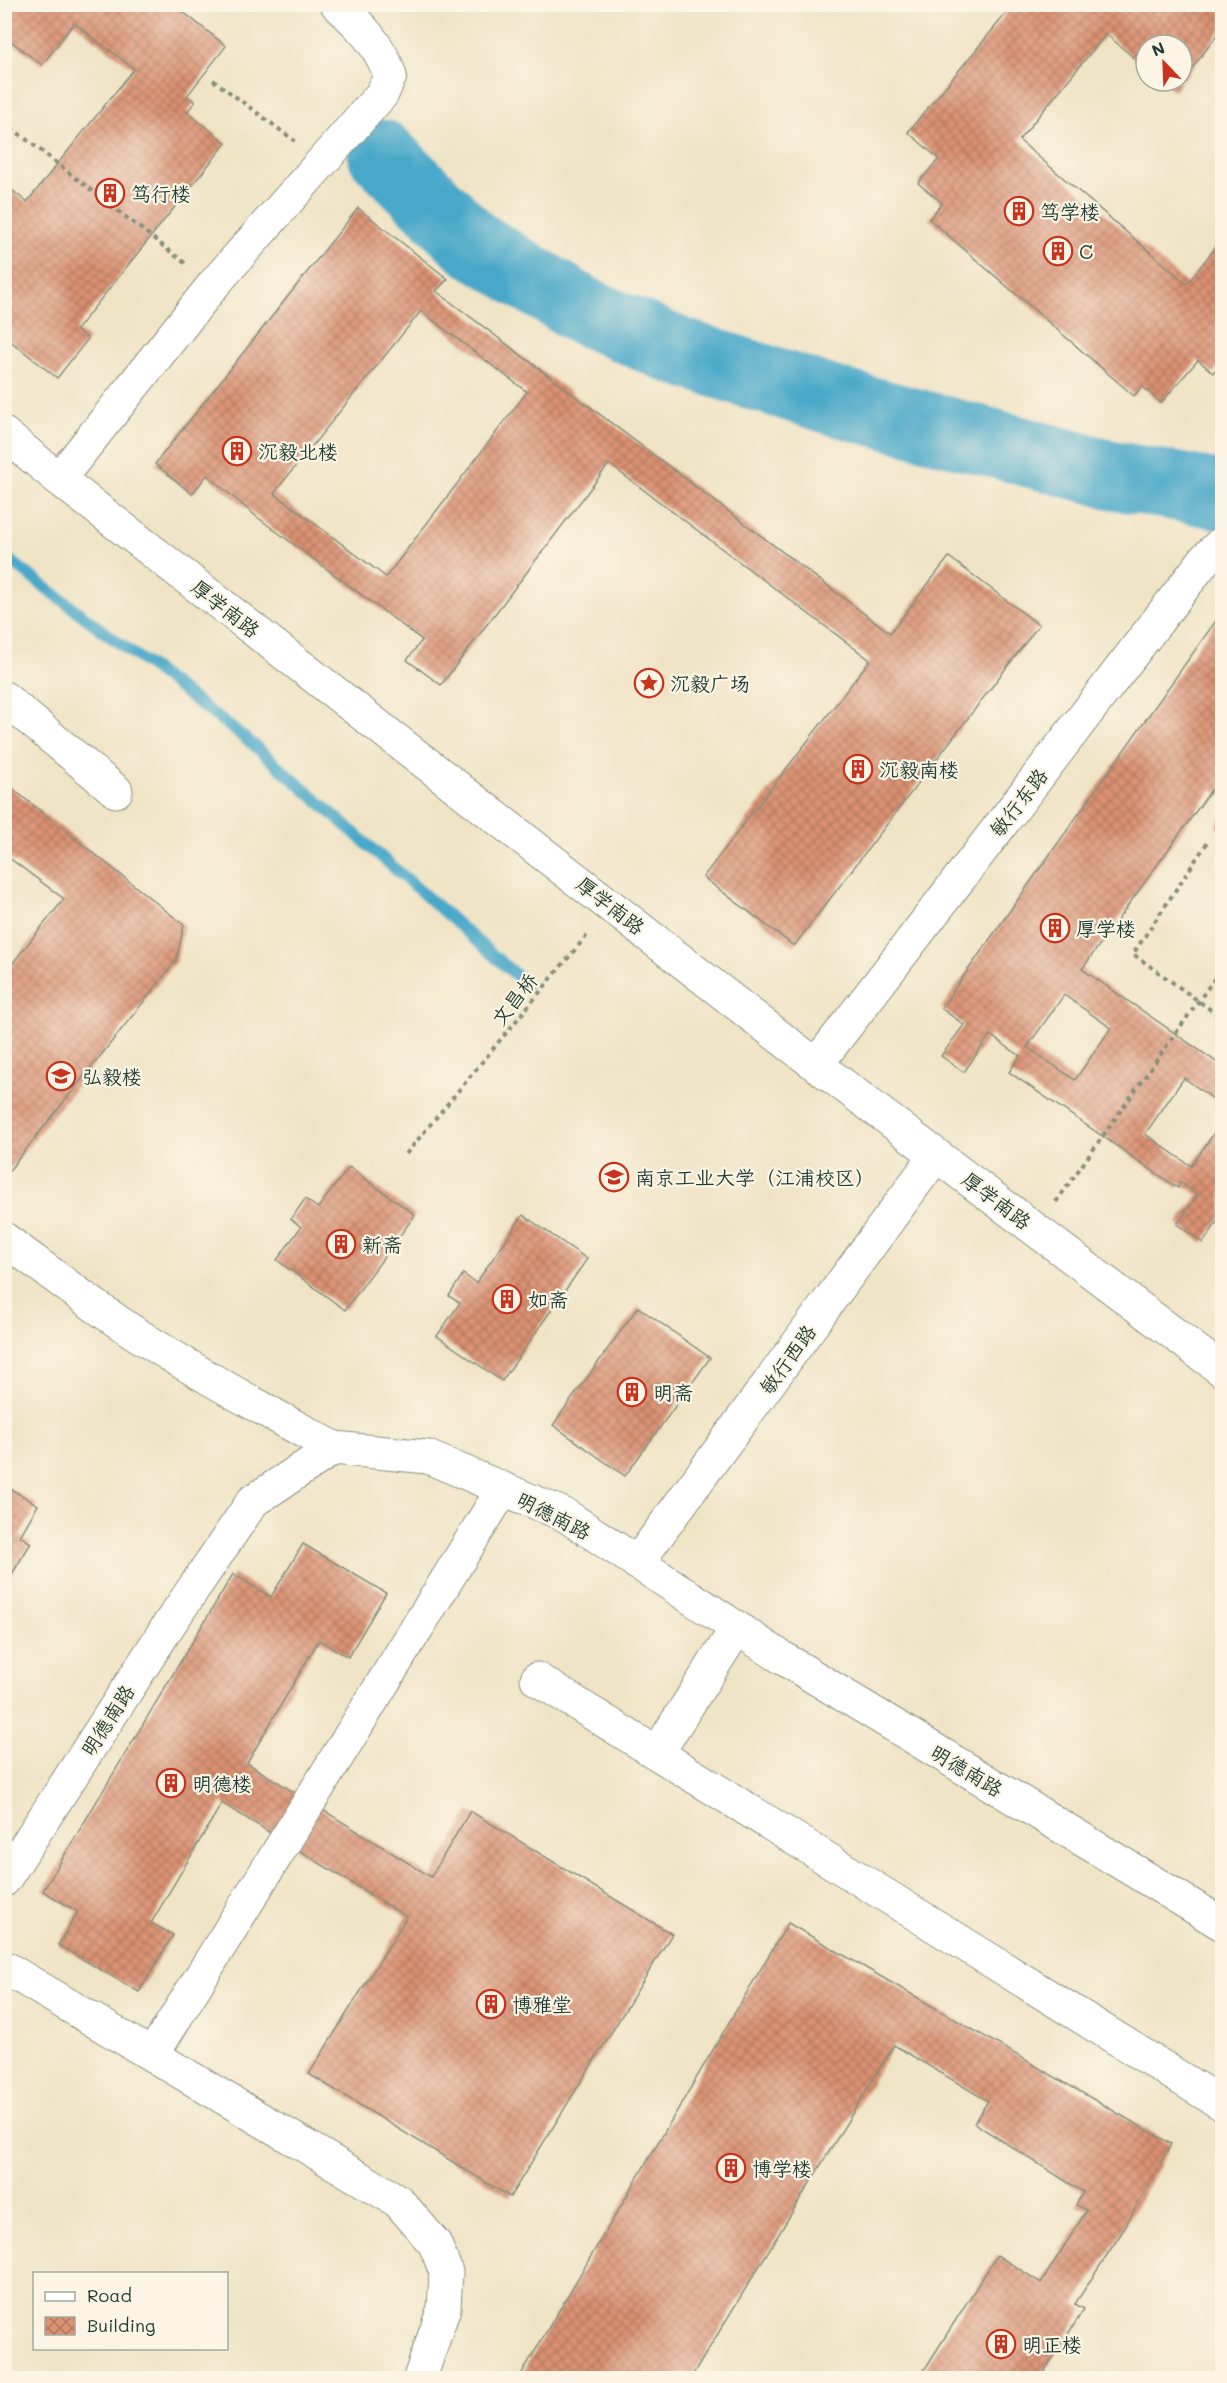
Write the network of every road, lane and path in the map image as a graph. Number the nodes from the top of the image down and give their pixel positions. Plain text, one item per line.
1 (337, 4) edge
2 (213, 80) dead end
3 (4, 122) edge
4 (323, 161) junction
5 (214, 285) junction
6 (4, 434) edge
7 (59, 480) junction
8 (1222, 543) edge
9 (4, 698) edge
10 (116, 790) dead end
11 (1207, 843) dead end
12 (612, 906) junction
13 (1222, 968) edge
14 (1200, 1001) junction
15 (1222, 1018) edge
16 (816, 1065) junction
17 (406, 1154) dead end
18 (936, 1155) junction
19 (1036, 1230) junction
20 (4, 1239) edge
21 (1222, 1370) edge
22 (334, 1448) junction
23 (503, 1489) junction
24 (637, 1563) junction
25 (736, 1628) junction
26 (537, 1679) dead end
27 (657, 1753) junction
28 (4, 1880) edge
29 (1222, 1924) edge
30 (4, 1967) edge
31 (153, 2054) junction
32 (1222, 2104) edge
33 (420, 2379) edge

1 - 4 street
2 - 4 path
3 - 5 path
4 - 5 street
5 - 7 street
6 - 7 street, 厚学南路
7 - 12 street, 厚学南路
8 - 16 street, 敏行东路
9 - 10 street
11 - 14 path
12 - 16 street, 厚学南路
12 - 17 path, 文昌桥
13 - 14 path
14 - 15 path
14 - 19 path
16 - 18 street, 厚学南路
18 - 19 street, 厚学南路
18 - 24 street, 敏行西路
19 - 21 street, 厚学南路
20 - 22 street
22 - 23 street, 明德南路
22 - 28 street, 明德南路
23 - 24 street, 明德南路
23 - 31 street
24 - 25 street, 明德南路
25 - 27 street
25 - 29 street, 明德南路
26 - 27 street
27 - 32 street
30 - 31 street
31 - 33 street

